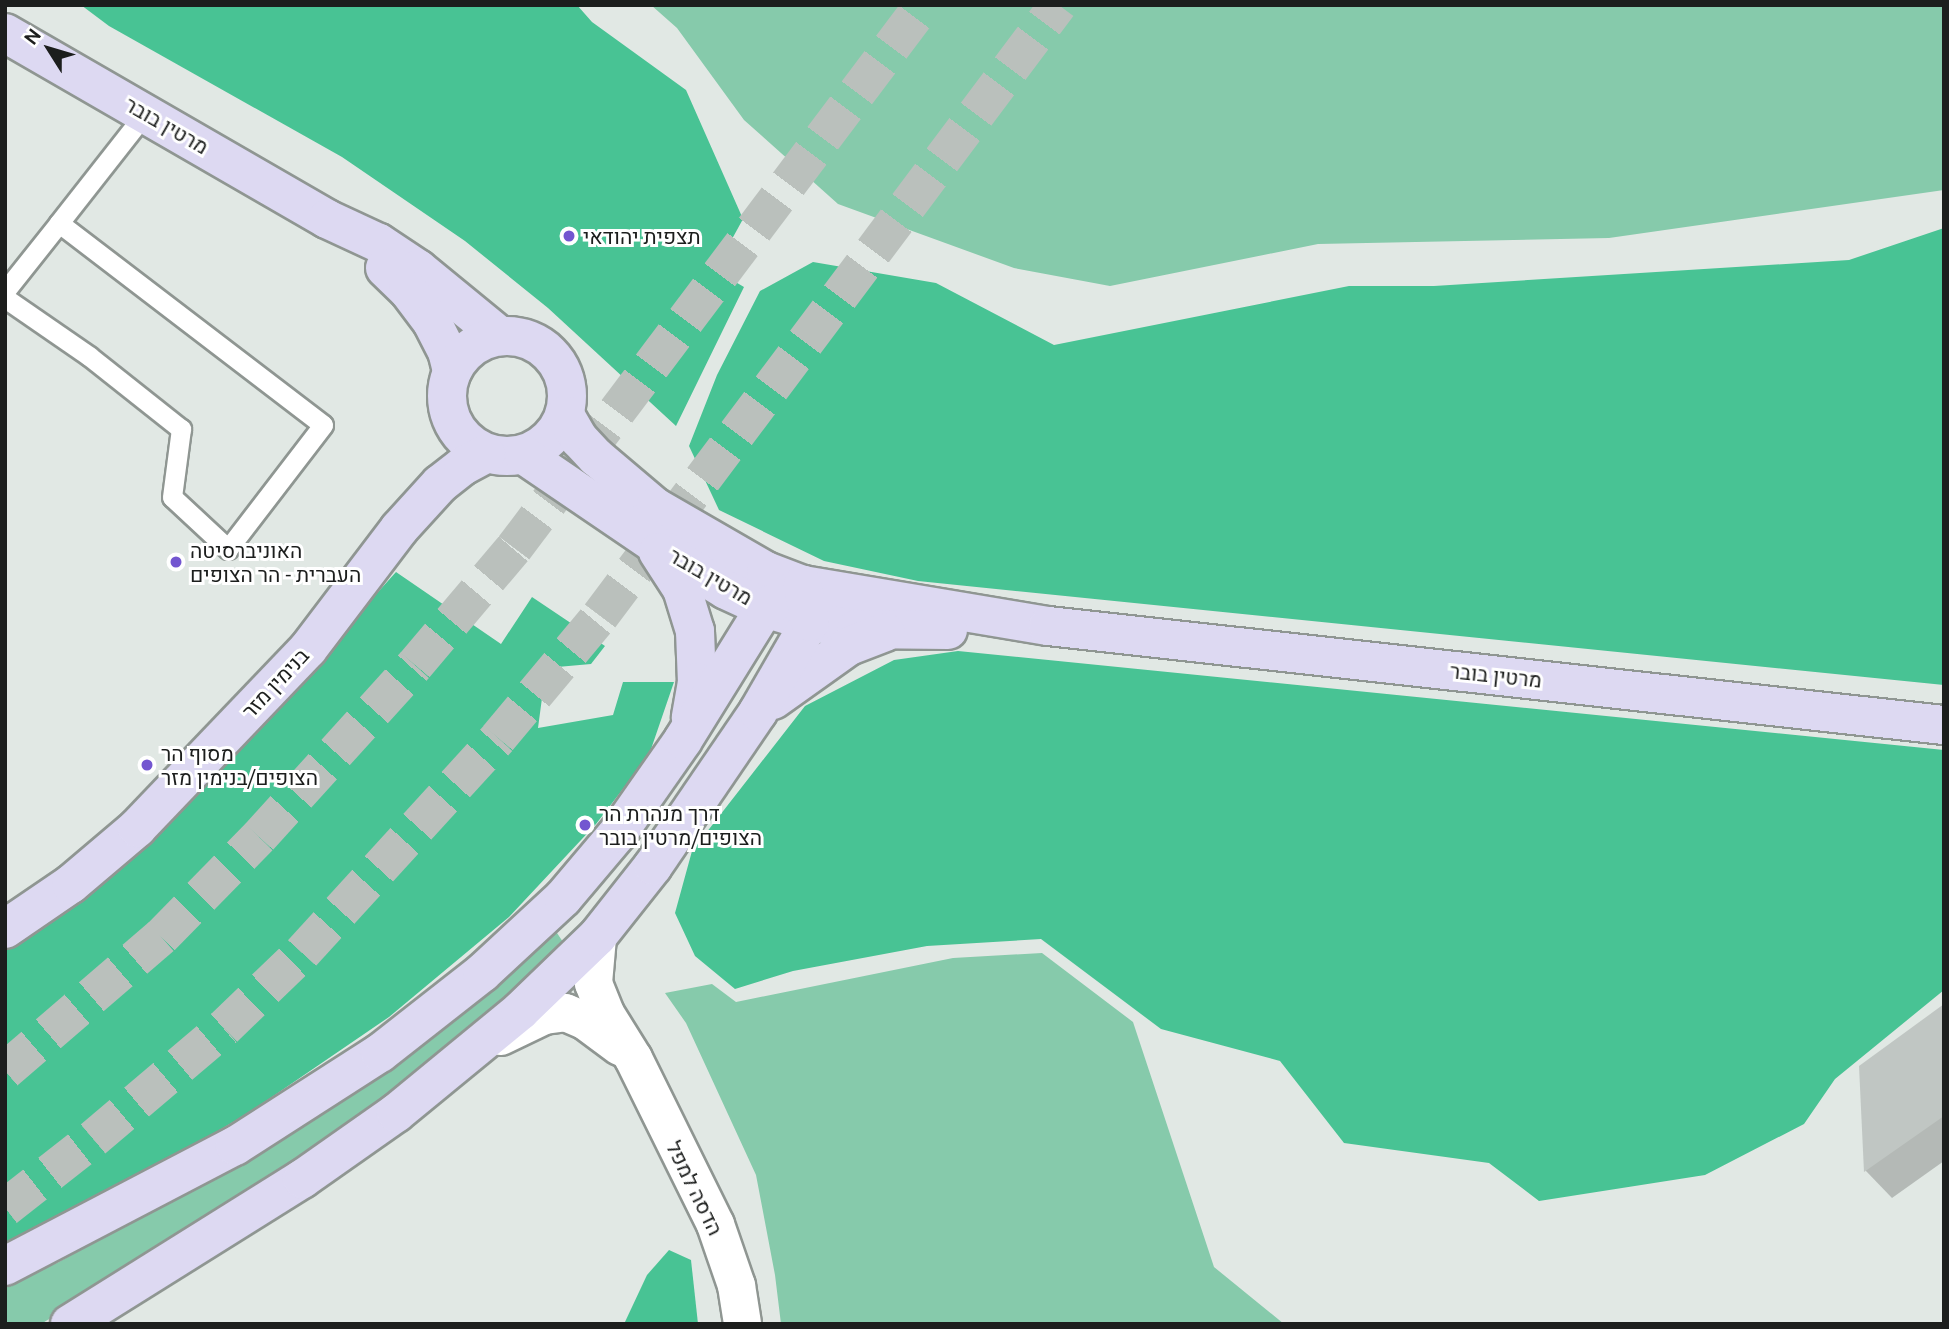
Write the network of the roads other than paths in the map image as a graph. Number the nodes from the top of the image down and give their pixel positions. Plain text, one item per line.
1 (5, 33) edge
2 (146, 112) junction
3 (327, 219) junction
4 (59, 223) junction
5 (5, 291) edge
6 (5, 298) edge
7 (500, 336) junction
8 (452, 371) junction
9 (447, 411) junction
10 (565, 415) junction
11 (486, 454) junction
12 (524, 454) junction
13 (399, 528) junction
14 (646, 537) junction
15 (803, 585) junction
16 (765, 607) junction
17 (810, 622) junction
18 (1048, 626) junction
19 (891, 629) junction
20 (758, 712) junction
21 (1944, 724) edge
22 (683, 740) junction
23 (5, 929) edge
24 (597, 937) junction
25 (481, 1045) junction
26 (633, 1058) junction
27 (5, 1266) edge
28 (70, 1324) edge
29 (742, 1324) edge

1 - 2 street, מרטין בובר
2 - 3 street, מרטין בובר
2 - 4 lane
3 - 7 street, מרטין בובר
3 - 8 street, מרטין בובר
4 - 5 lane
4 - 6 lane
7 - 8 street
7 - 10 street
8 - 9 street
9 - 11 street
9 - 13 street, בנימין מזר
10 - 12 street
10 - 15 street, מרטין בובר
11 - 12 street
11 - 13 street, בנימין מזר
12 - 14 street, מרטין בובר
13 - 23 street, בנימין מזר
14 - 16 street, מרטין בובר
14 - 22 street
15 - 16 street
15 - 17 street
15 - 18 street, מרטין בובר
16 - 17 street, מרטין בובר
16 - 22 street
17 - 19 street, מרטין בובר
17 - 20 street
18 - 19 street, מרטין בובר
18 - 21 street, מרטין בובר
19 - 20 street
20 - 24 street
22 - 27 street
24 - 25 street
24 - 26 street, הדסה למפל
25 - 26 street, הדסה למפל
25 - 28 street
26 - 29 street, הדסה למפל

